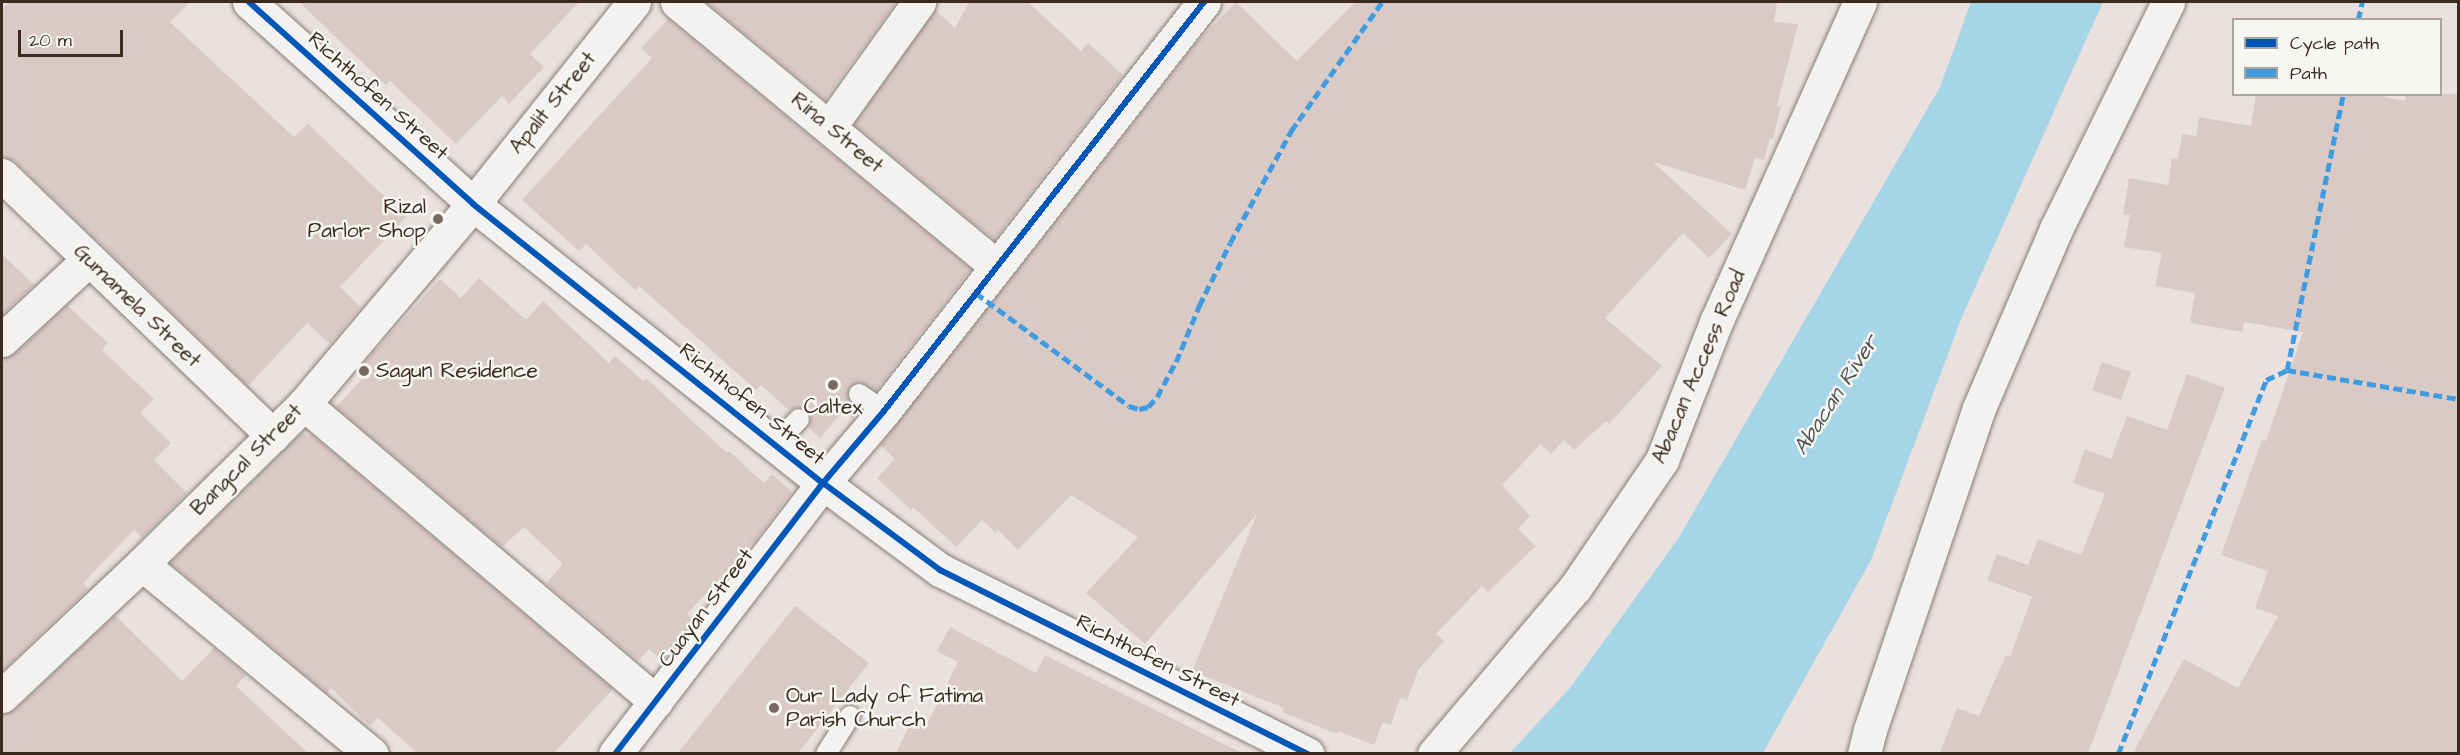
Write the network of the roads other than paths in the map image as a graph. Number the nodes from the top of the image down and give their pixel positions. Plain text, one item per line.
1 (249, 2) edge
2 (634, 2) edge
3 (677, 2) edge
4 (919, 2) edge
5 (1204, 2) edge
6 (1860, 2) edge
7 (2168, 2) edge
8 (830, 126) junction
9 (2, 175) edge
10 (473, 204) junction
11 (88, 260) junction
12 (996, 266) junction
13 (2, 340) edge
14 (304, 404) junction
15 (799, 419) dead end
16 (273, 436) junction
17 (776, 443) junction
18 (823, 483) junction
19 (142, 564) junction
20 (2, 696) edge
21 (656, 701) junction
22 (849, 716) dead end
23 (1300, 750) edge
24 (372, 753) edge
25 (615, 753) edge
26 (826, 753) edge
27 (1434, 753) edge
28 (1864, 753) edge

1 - 10 street, Richthofen Street
2 - 10 street, Apalit Street
3 - 8 street, Rina Street
4 - 8 street
5 - 12 street, Cuayan Street
6 - 27 street, Abacan Access Road
7 - 28 street
8 - 12 street, Rina Street
9 - 11 street, Gumamela Street
10 - 14 street, Bangcal Street
10 - 17 street, Richthofen Street
11 - 13 street
11 - 16 street, Gumamela Street
12 - 18 street, Cuayan Street
14 - 16 street, Bangcal Street
14 - 21 street
15 - 17 lane
16 - 19 street, Bangcal Street
17 - 18 street, Richthofen Street
18 - 21 street, Cuayan Street
18 - 23 street, Richthofen Street
19 - 20 street, Bangcal Street
19 - 24 street
21 - 25 street, Cuayan Street
22 - 26 lane

